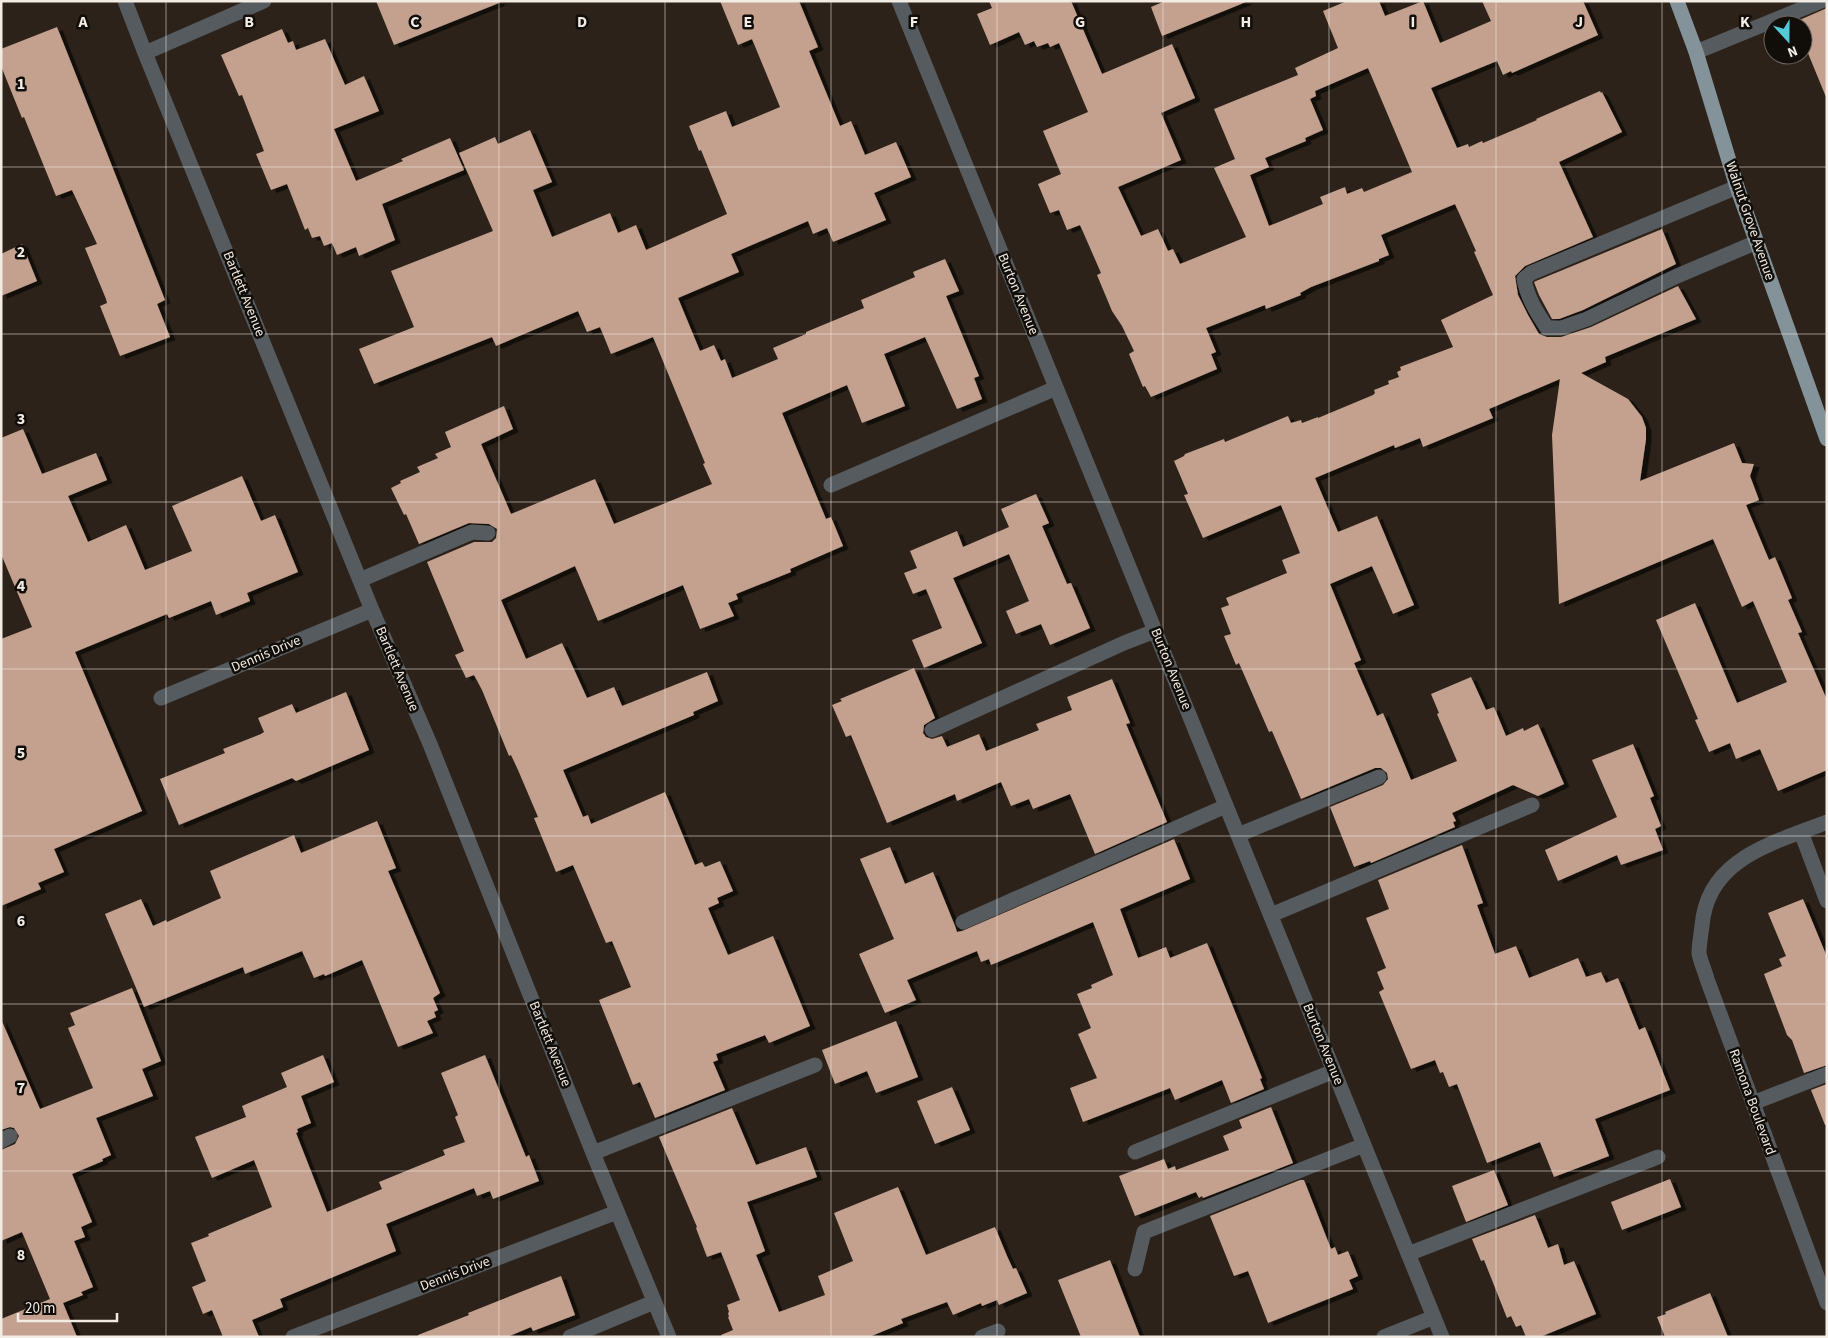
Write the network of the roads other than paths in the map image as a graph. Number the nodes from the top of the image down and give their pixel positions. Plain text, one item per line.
1 (125, 1) edge
2 (264, 1) edge
3 (899, 1) edge
4 (1677, 1) edge
5 (1821, 1) edge
6 (1696, 52) junction
7 (145, 54) junction
8 (1737, 187) junction
9 (1756, 242) junction
10 (1056, 388) junction
11 (1827, 439) edge
12 (831, 485) dead end
13 (488, 533) dead end
14 (360, 580) junction
15 (372, 610) junction
16 (1155, 631) junction
17 (161, 698) dead end
18 (932, 730) dead end
19 (1379, 777) dead end
20 (1532, 805) dead end
21 (1226, 806) junction
22 (1827, 822) edge
23 (1802, 832) junction
24 (1238, 835) junction
25 (1827, 901) edge
26 (1271, 915) junction
27 (963, 922) dead end
28 (815, 1065) dead end
29 (1334, 1071) junction
30 (1827, 1074) edge
31 (1753, 1103) junction
32 (1364, 1145) junction
33 (1135, 1152) dead end
34 (593, 1153) junction
35 (1658, 1157) dead end
36 (617, 1212) junction
37 (1408, 1254) junction
38 (1135, 1269) dead end
39 (654, 1302) junction
40 (1827, 1303) edge
41 (1434, 1317) junction
42 (998, 1331) dead end
43 (293, 1337) edge
44 (570, 1337) edge
45 (669, 1337) edge
46 (982, 1337) edge
47 (1384, 1337) edge
48 (1442, 1337) edge

1 - 7 street, Bartlett Avenue
2 - 7 street
3 - 10 street, Burton Avenue
4 - 6 main road, Walnut Grove Avenue
5 - 6 street
6 - 8 main road, Walnut Grove Avenue
7 - 14 street, Bartlett Avenue
8 - 9 main road, Walnut Grove Avenue
8 - 9 street
9 - 11 main road, Walnut Grove Avenue
10 - 12 street
10 - 16 street, Burton Avenue
13 - 14 street
14 - 15 street, Bartlett Avenue
15 - 17 street, Dennis Drive
15 - 34 street, Bartlett Avenue
16 - 18 street
16 - 21 street, Burton Avenue
19 - 24 street
20 - 26 street
21 - 24 street, Burton Avenue
21 - 27 street
22 - 23 street
23 - 25 street
23 - 31 street, Ramona Boulevard
24 - 26 street, Burton Avenue
26 - 29 street, Burton Avenue
28 - 34 street
29 - 32 street, Burton Avenue
29 - 33 street
30 - 31 street
31 - 40 street, Ramona Boulevard
32 - 37 street, Burton Avenue
32 - 38 street
34 - 36 street, Bartlett Avenue
35 - 37 street
36 - 39 street, Bartlett Avenue
36 - 43 street, Dennis Drive
37 - 41 street, Burton Avenue
39 - 44 street
39 - 45 street, Bartlett Avenue
41 - 47 street
41 - 48 street, Burton Avenue
42 - 46 street

